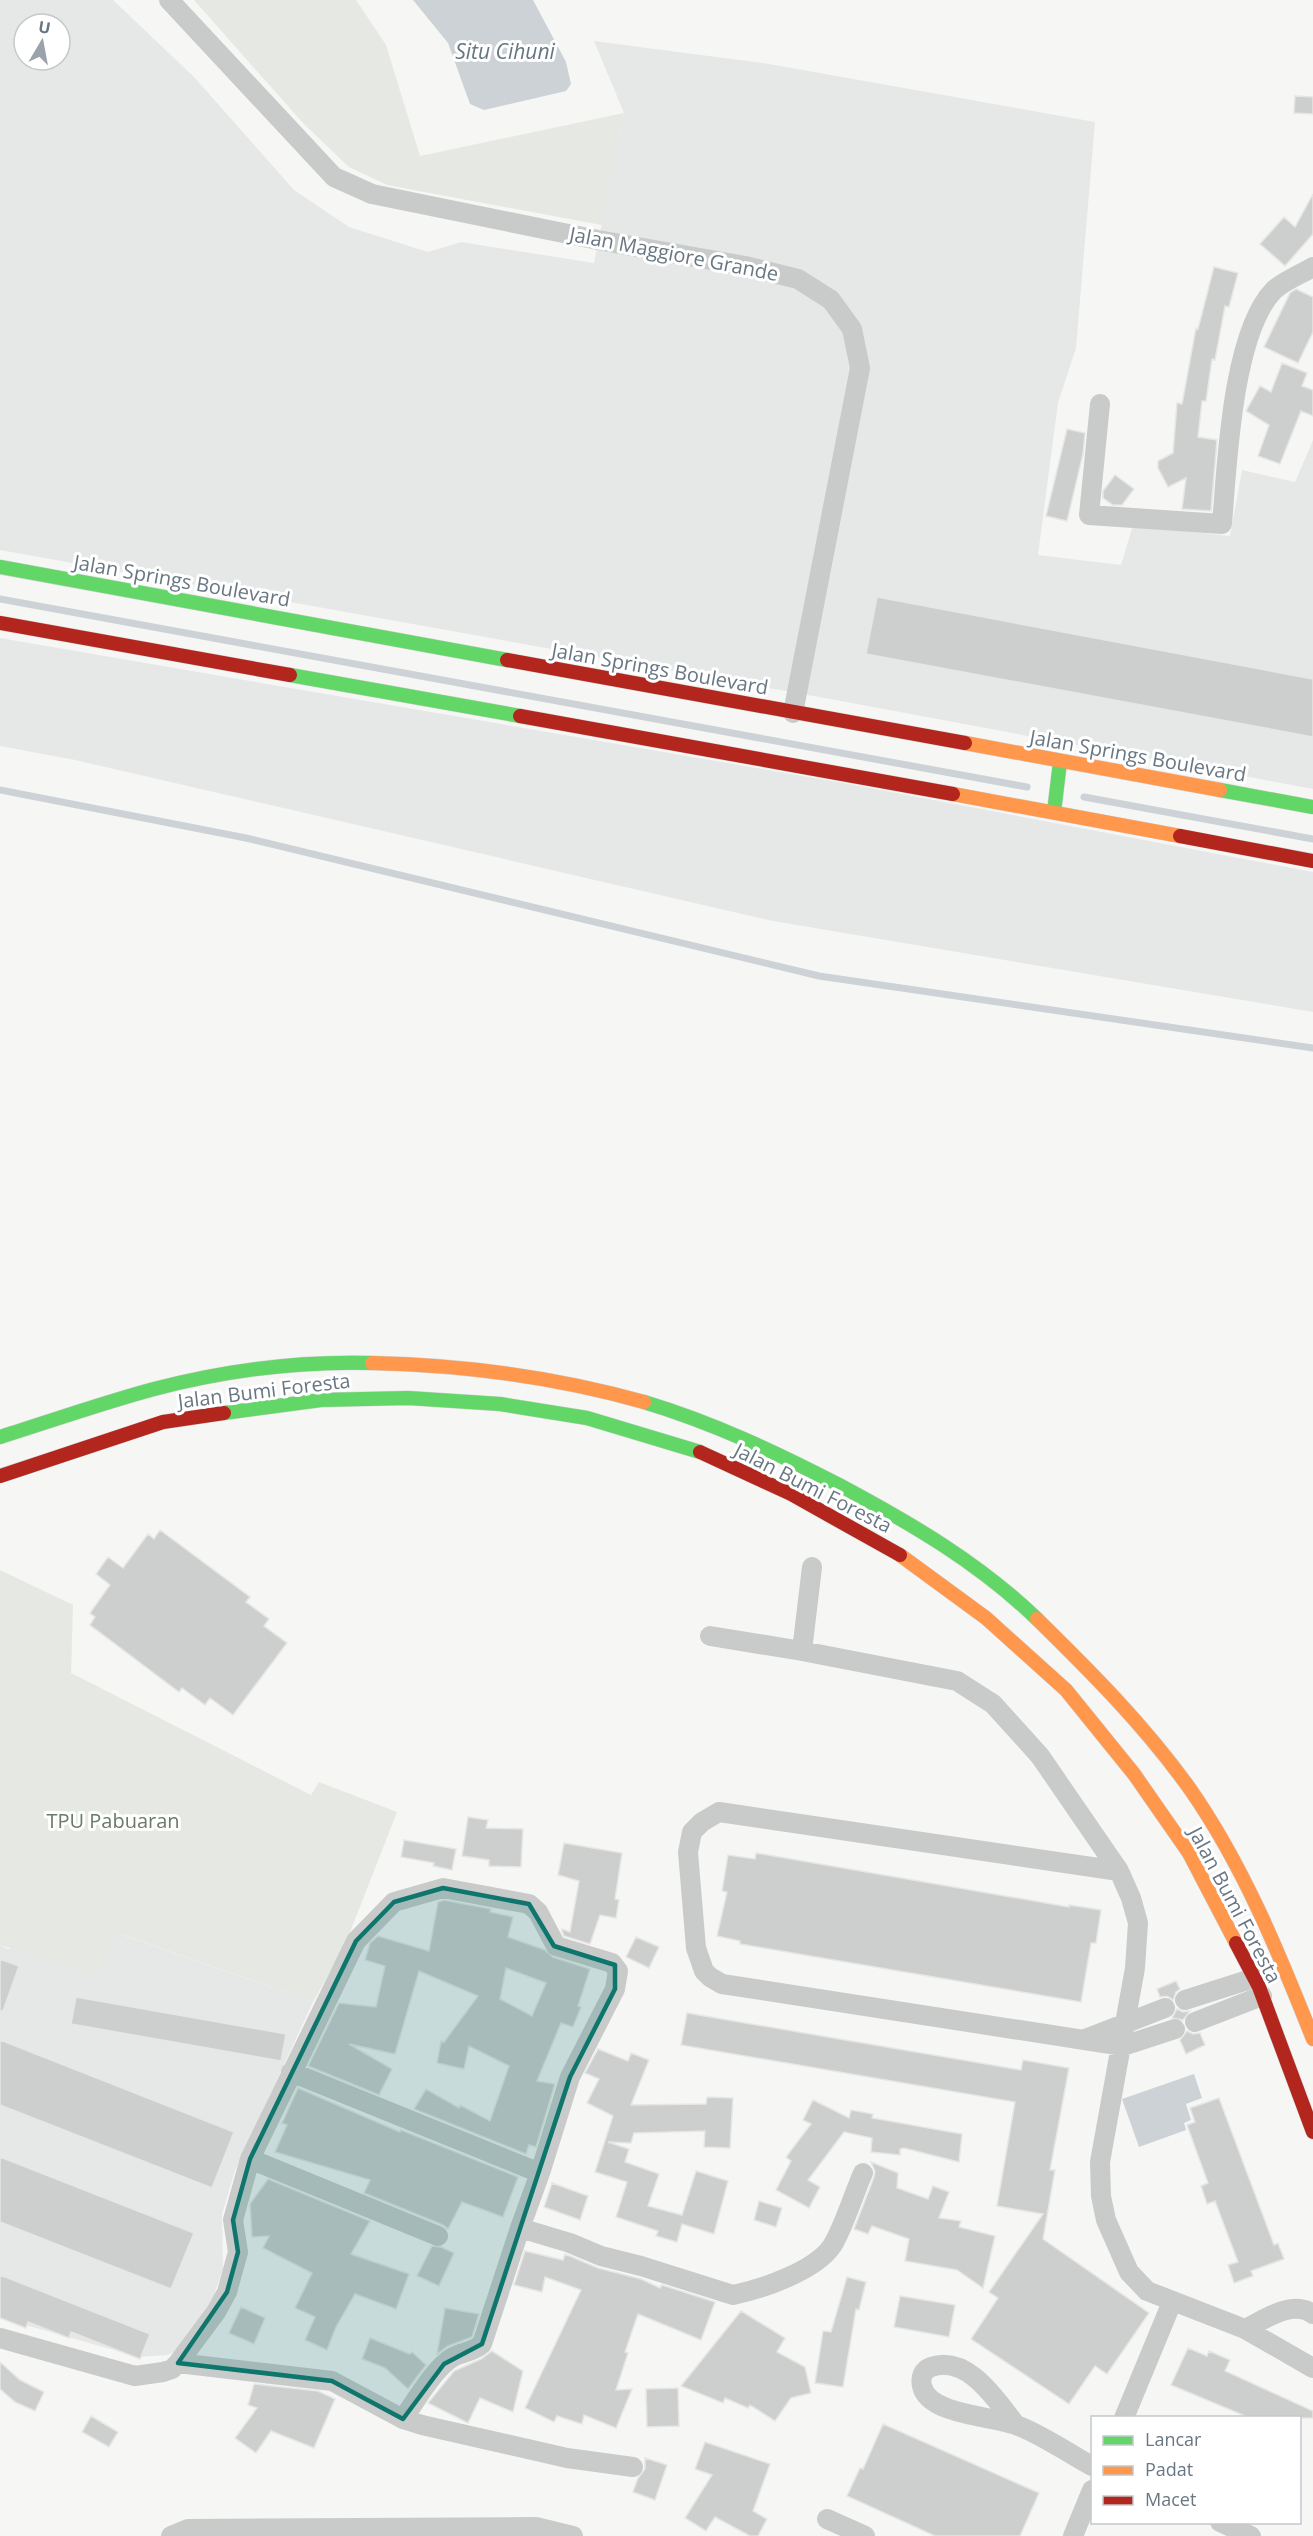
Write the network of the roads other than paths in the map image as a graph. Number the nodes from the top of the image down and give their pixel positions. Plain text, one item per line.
1 (169, 0) edge
2 (1313, 267) edge
3 (1100, 404) dead end
4 (0, 567) edge
5 (0, 623) edge
6 (793, 713) junction
7 (1060, 762) junction
8 (1313, 807) edge
9 (1054, 812) junction
10 (1313, 861) edge
11 (49, 1431) junction
12 (0, 1437) edge
13 (58, 1457) junction
14 (0, 1476) edge
15 (812, 1567) dead end
16 (710, 1636) dead end
17 (802, 1650) junction
18 (1119, 1871) junction
19 (1288, 1974) junction
20 (1258, 1987) junction
21 (1185, 2001) dead end
22 (1165, 2008) dead end
23 (1126, 2021) junction
24 (1195, 2022) dead end
25 (1175, 2029) dead end
26 (1313, 2038) edge
27 (1085, 2039) junction
28 (1123, 2046) junction
29 (291, 2072) junction
30 (1313, 2132) edge
31 (250, 2159) junction
32 (863, 2172) dead end
33 (540, 2173) junction
34 (520, 2228) junction
35 (438, 2236) dead end
36 (1172, 2302) junction
37 (1313, 2314) edge
38 (1245, 2329) junction
39 (0, 2338) edge
40 (178, 2363) junction
41 (1313, 2368) edge
42 (1125, 2416) edge
43 (403, 2419) junction
44 (1016, 2425) dead end
45 (1091, 2465) edge
46 (633, 2467) dead end
47 (1091, 2492) edge
48 (827, 2518) dead end
49 (1222, 2524) edge
50 (171, 2536) edge
51 (573, 2536) edge
52 (865, 2536) edge
53 (1073, 2536) edge
54 (1251, 2536) edge

1 - 6 street, Jalan Maggiore Grande
2 - 3 street
4 - 6 main road, Jalan Springs Boulevard
5 - 9 main road
6 - 7 main road, Jalan Springs Boulevard
7 - 8 main road, Jalan Springs Boulevard
7 - 9 main road
9 - 10 main road
11 - 12 main road, Jalan Bumi Foresta
11 - 13 main road
11 - 19 main road, Jalan Bumi Foresta
13 - 14 main road, Jalan Bumi Foresta
13 - 20 main road, Jalan Bumi Foresta
15 - 17 street
16 - 17 street
17 - 18 street
18 - 23 street
18 - 27 street
19 - 20 main road
19 - 26 main road, Jalan Bumi Foresta
20 - 21 street
20 - 24 street
20 - 30 main road, Jalan Bumi Foresta
22 - 23 street
23 - 27 street
23 - 28 street
25 - 28 street
27 - 28 street
28 - 36 street
29 - 31 street
29 - 33 street
29 - 33 street
31 - 35 street
31 - 40 street
32 - 34 street
33 - 34 street
34 - 43 street
36 - 38 street
36 - 42 street
37 - 38 street
38 - 41 street
39 - 40 street
40 - 43 street
43 - 46 street
44 - 45 street
47 - 53 street
48 - 52 street
49 - 54 street
50 - 51 street

